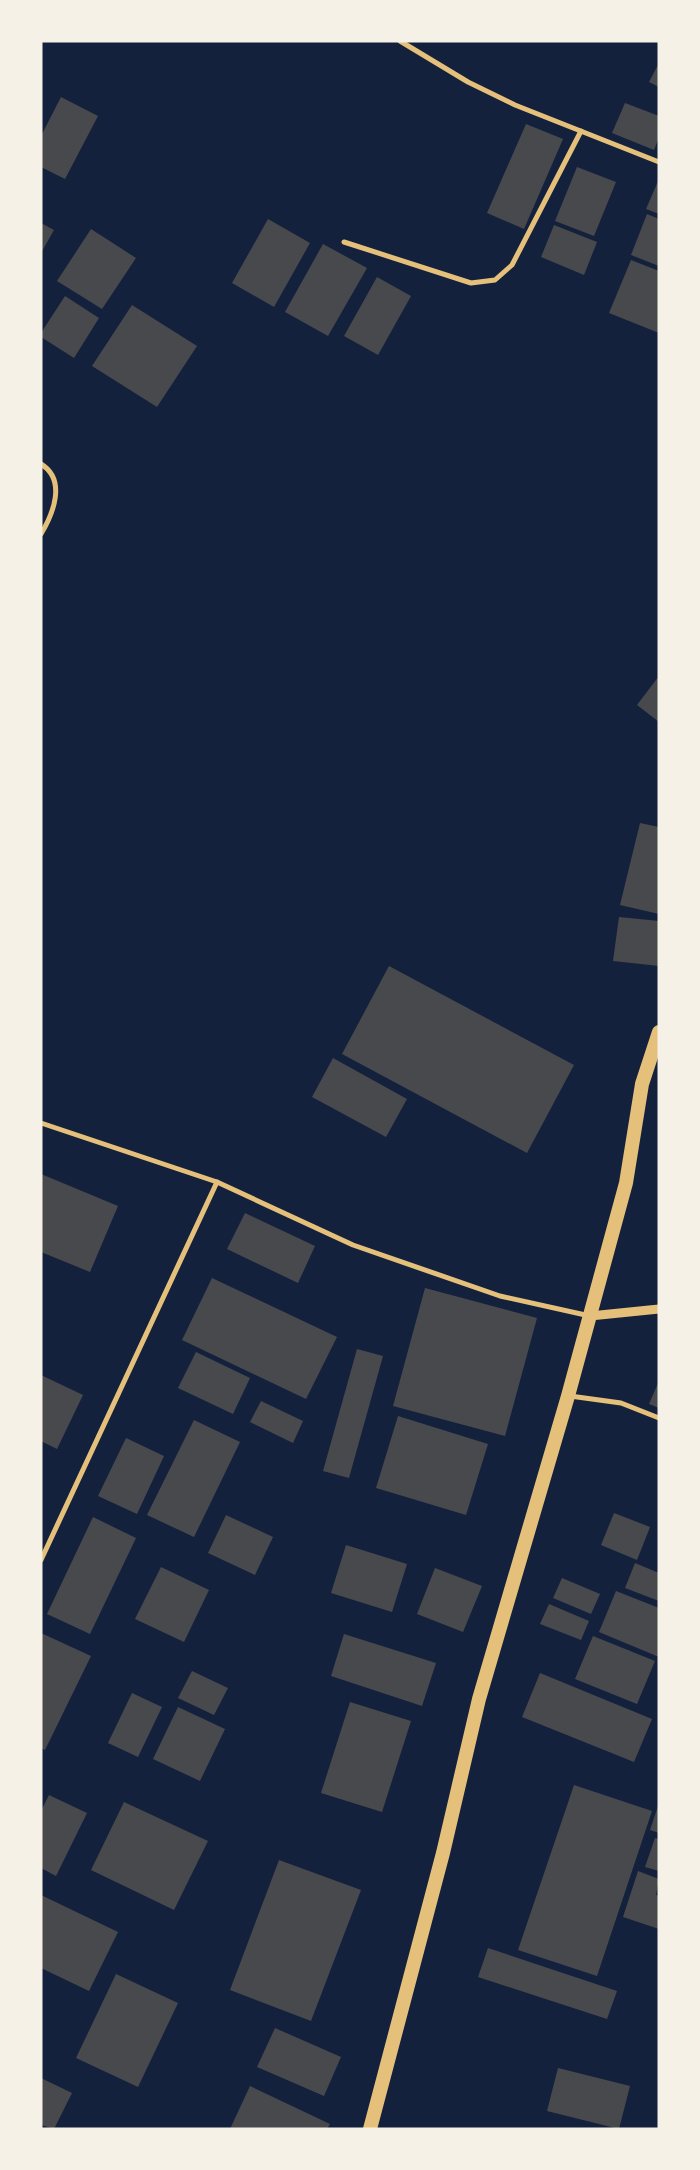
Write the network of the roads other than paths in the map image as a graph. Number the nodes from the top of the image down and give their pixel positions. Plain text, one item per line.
1 (400, 41) edge
2 (581, 131) junction
3 (659, 162) edge
4 (344, 242) dead end
5 (41, 464) edge
6 (41, 534) edge
7 (659, 1032) edge
8 (41, 1123) edge
9 (216, 1182) junction
10 (659, 1309) edge
11 (590, 1316) junction
12 (568, 1396) junction
13 (659, 1418) edge
14 (41, 1560) edge
15 (370, 2129) edge

1 - 2 street
2 - 3 street
2 - 4 street
5 - 6 street
7 - 11 highway
8 - 9 street
9 - 11 street
9 - 14 street
10 - 11 street
11 - 12 highway
12 - 13 street
12 - 15 highway

